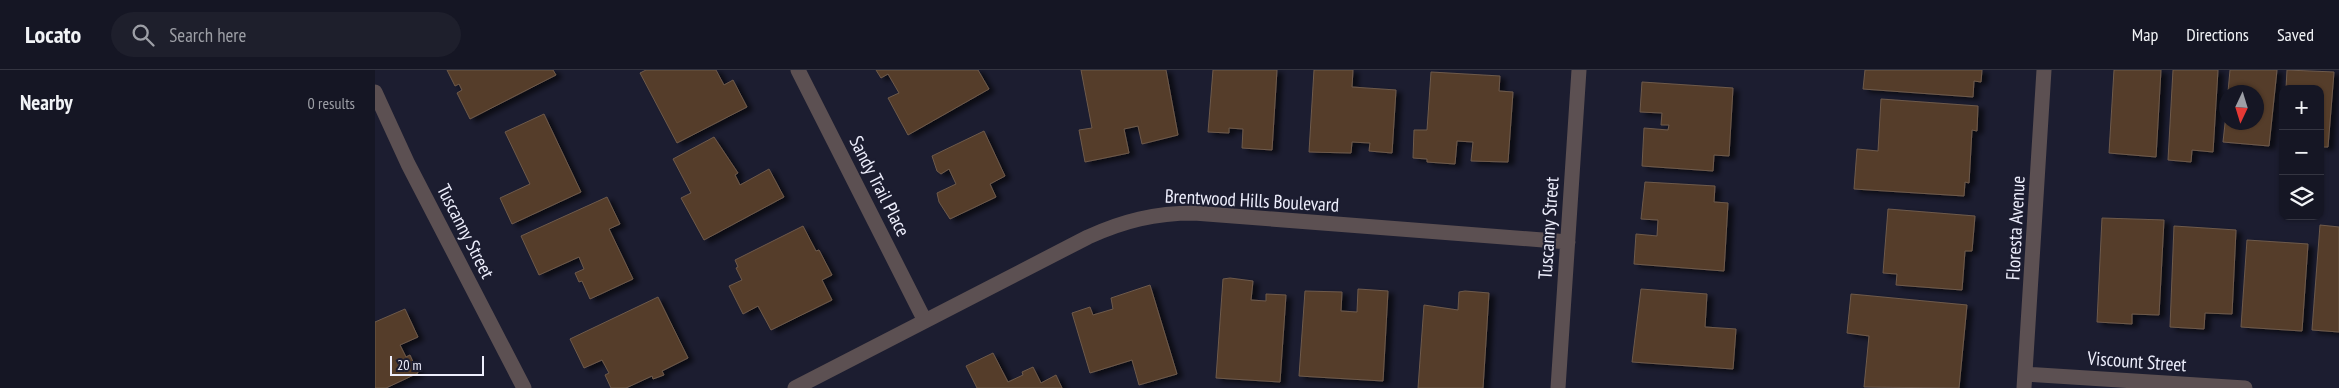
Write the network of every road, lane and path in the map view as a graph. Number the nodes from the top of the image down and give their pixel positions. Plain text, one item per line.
1 (798, 70) edge
2 (1579, 70) edge
3 (2044, 70) edge
4 (375, 92) edge
5 (1567, 242) junction
6 (925, 321) junction
7 (2025, 381) edge
8 (524, 388) edge
9 (795, 388) edge
10 (1558, 388) edge
11 (2245, 388) edge

1 - 6 street, Sandy Trail Place
2 - 5 street, Tuscanny Street
3 - 7 street, Floresta Avenue
4 - 8 street, Tuscanny Street
5 - 6 street, Brentwood Hills Boulevard
5 - 10 street, Tuscanny Street
6 - 9 street, Brentwood Hills Boulevard
7 - 11 street, Viscount Street

